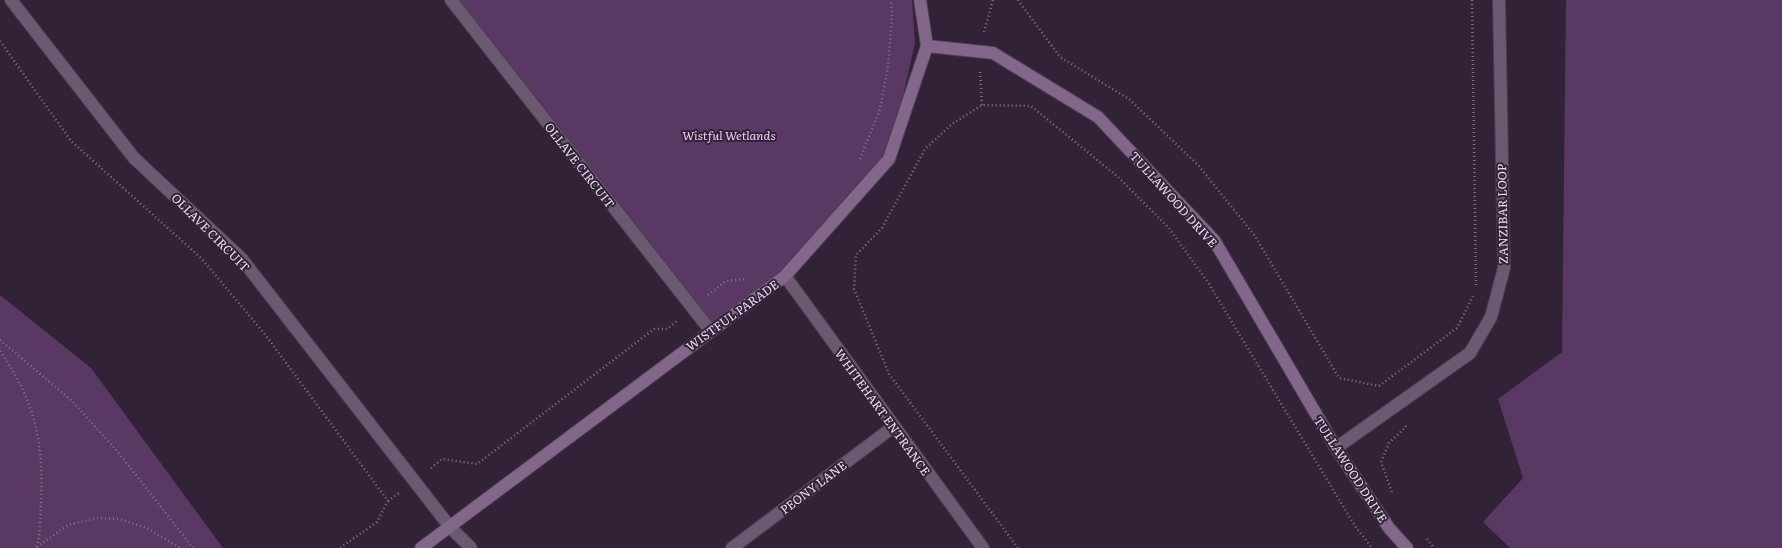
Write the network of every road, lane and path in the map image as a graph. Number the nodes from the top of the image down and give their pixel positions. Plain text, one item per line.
1 (11, 0) edge
2 (451, 0) edge
3 (891, 0) edge
4 (920, 0) edge
5 (1018, 0) edge
6 (1472, 0) edge
7 (1499, 0) edge
8 (0, 41) edge
9 (927, 46) junction
10 (858, 164) dead end
11 (785, 276) junction
12 (753, 278) dead end
13 (693, 308) junction
14 (710, 330) junction
15 (0, 340) edge
16 (0, 351) edge
17 (1380, 386) junction
18 (1393, 407) junction
19 (893, 427) junction
20 (1336, 448) junction
21 (414, 481) junction
22 (1395, 497) dead end
23 (388, 501) junction
24 (450, 527) junction
25 (1426, 538) dead end
26 (36, 548) edge
27 (180, 548) edge
28 (193, 548) edge
29 (340, 548) edge
30 (421, 548) edge
31 (471, 548) edge
32 (732, 548) edge
33 (983, 548) edge
34 (1018, 548) edge
35 (1372, 548) edge
36 (1407, 548) edge
37 (1434, 548) edge

1 - 21 street, OLLAVE CIRCUIT
2 - 13 street, OLLAVE CIRCUIT
3 - 10 path
4 - 9 street, WISTFUL PARADE
5 - 17 path
6 - 17 path
7 - 18 street, ZANZIBAR LOOP
8 - 23 path
9 - 11 street, WISTFUL PARADE
9 - 20 street, TULLAWOOD DRIVE
11 - 14 street, WISTFUL PARADE
11 - 19 street, WHITEHART ENTRANCE
12 - 13 path
13 - 14 street, OLLAVE CIRCUIT
13 - 21 path
14 - 24 street, WISTFUL PARADE
15 - 28 path
16 - 26 path
17 - 18 path
18 - 20 street, ZANZIBAR LOOP
18 - 22 path
19 - 32 street, PEONY LANE
19 - 33 street, WHITEHART ENTRANCE
20 - 36 street, TULLAWOOD DRIVE
21 - 23 path
21 - 24 street, OLLAVE CIRCUIT
23 - 29 path
24 - 30 street, WISTFUL PARADE
24 - 31 street, OLLAVE CIRCUIT
25 - 37 path
26 - 27 path
34 - 35 path

